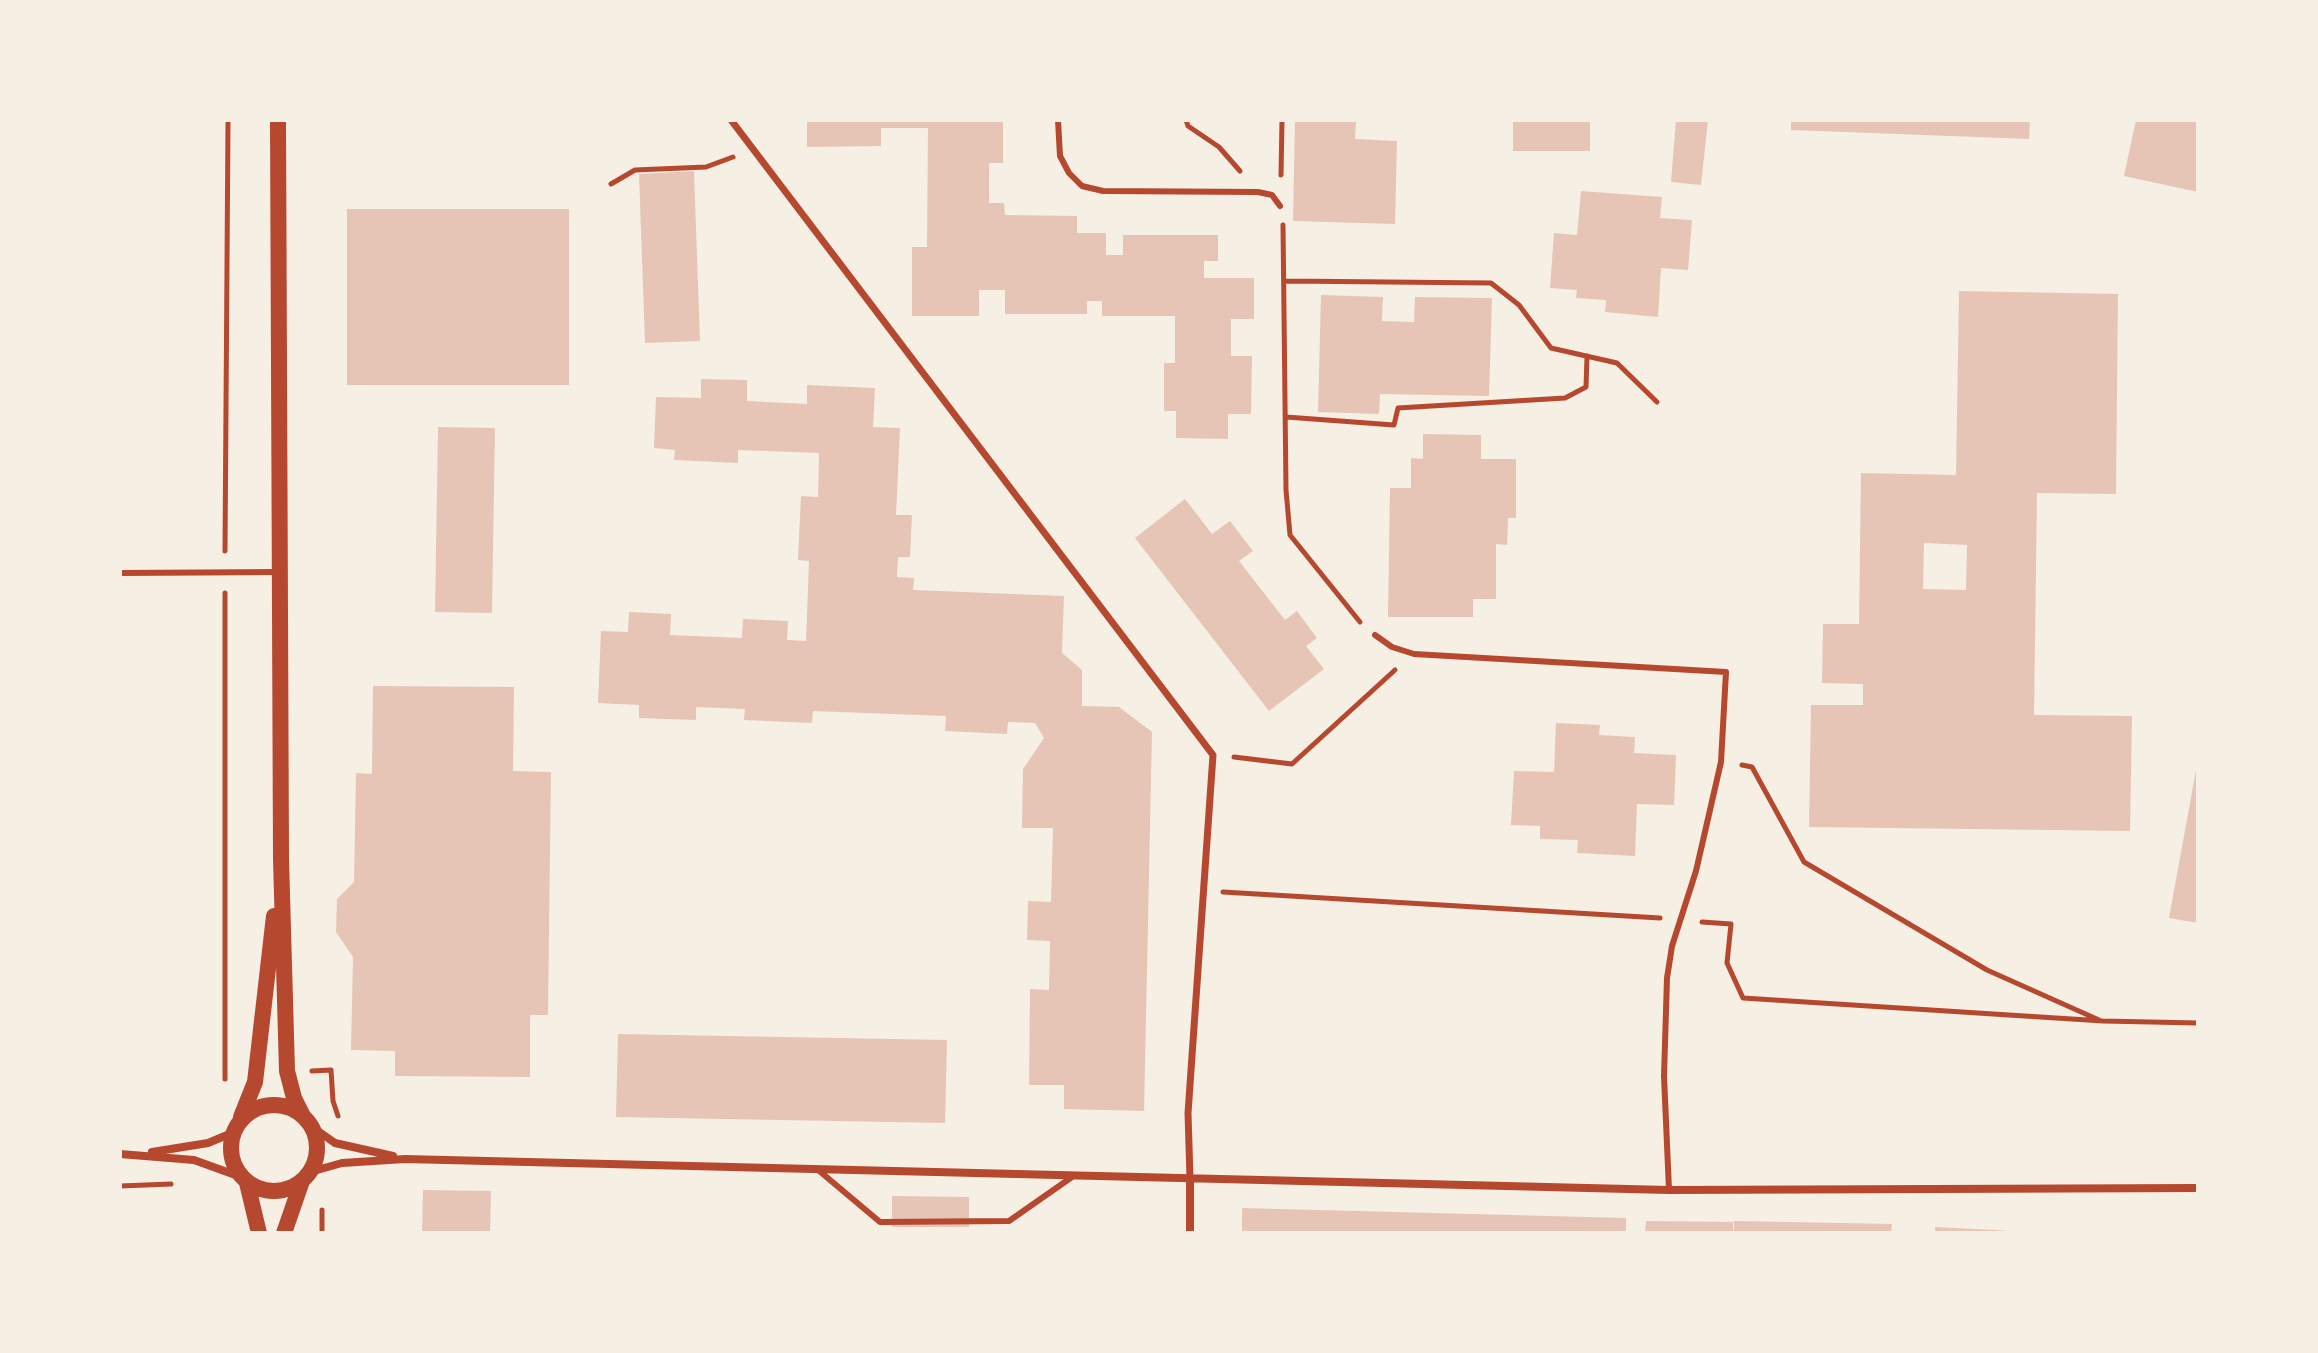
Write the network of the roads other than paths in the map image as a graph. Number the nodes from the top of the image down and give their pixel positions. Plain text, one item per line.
1 (278, 120) edge
2 (731, 120) edge
3 (1058, 120) edge
4 (1280, 206) road end
5 (280, 572) junction
6 (120, 573) edge
7 (1375, 635) road end
8 (281, 859) junction
9 (308, 1121) junction
10 (236, 1127) junction
11 (120, 1154) edge
12 (139, 1154) junction
13 (405, 1159) junction
14 (817, 1169) junction
15 (306, 1176) junction
16 (1072, 1177) junction
17 (1190, 1178) junction
18 (244, 1180) junction
19 (2198, 1188) edge
20 (1669, 1190) junction
21 (259, 1233) edge
22 (284, 1233) edge
23 (1190, 1233) edge

1 - 5 main road
2 - 17 street
3 - 4 lane
5 - 6 lane
5 - 8 main road
7 - 20 lane
8 - 9 main road
8 - 10 main road
9 - 10 main road
9 - 13 street
9 - 15 main road
10 - 12 street
10 - 18 main road
11 - 12 street
12 - 18 street
13 - 14 street
13 - 15 street
14 - 16 street
14 - 16 lane
15 - 18 main road
15 - 22 main road
16 - 17 street
17 - 20 street
17 - 23 street
18 - 21 main road
19 - 20 street

